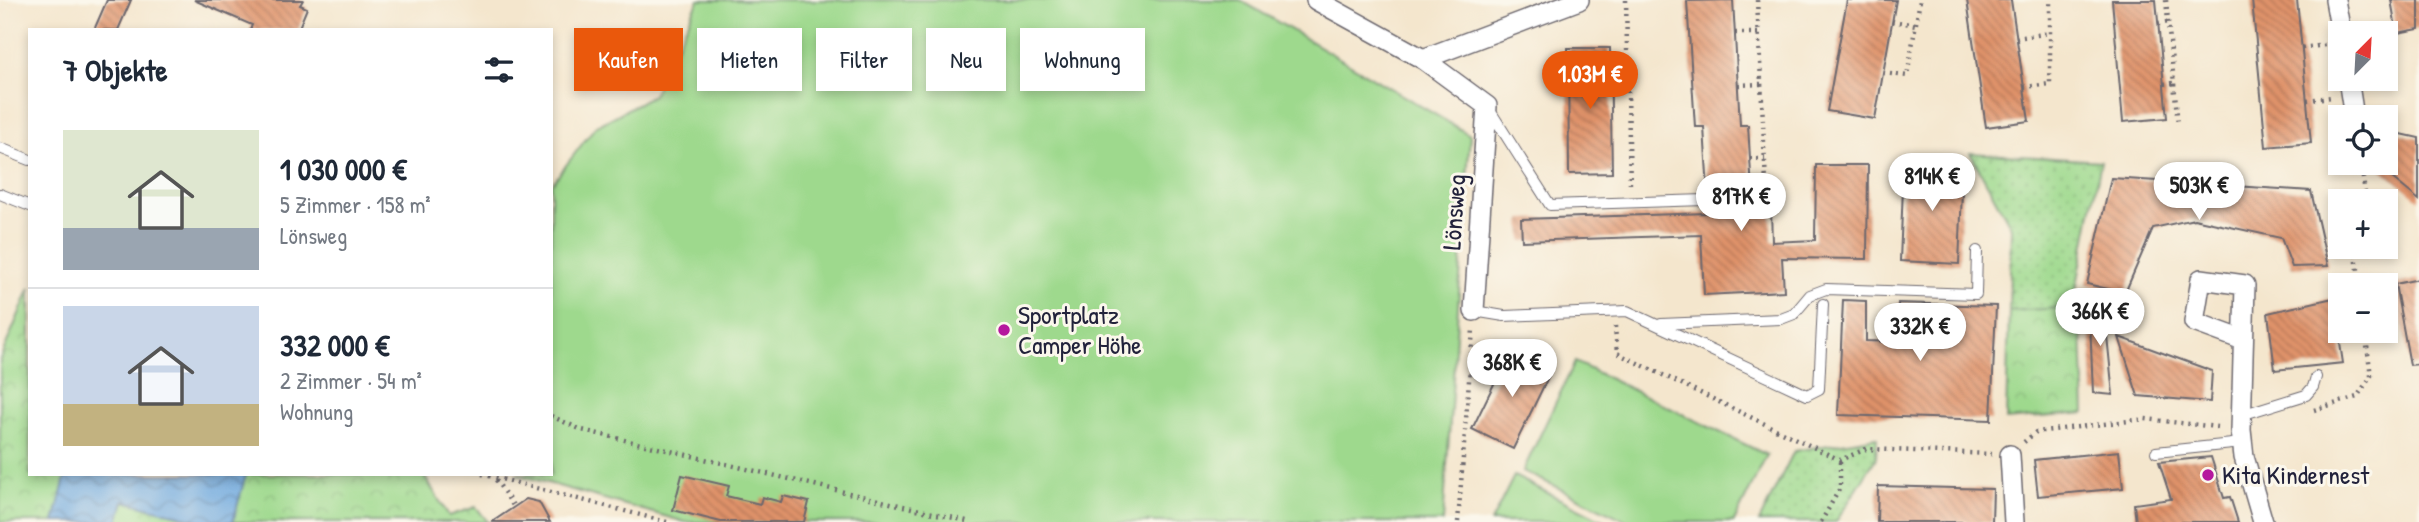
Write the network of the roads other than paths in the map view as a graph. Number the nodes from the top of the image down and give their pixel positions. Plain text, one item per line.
1 (1316, 0) edge
2 (1579, 0) edge
3 (2335, 0) edge
4 (2334, 21) edge
5 (1423, 59) junction
6 (1487, 106) junction
7 (0, 148) edge
8 (28, 159) edge
9 (0, 194) edge
10 (1767, 198) road end
11 (28, 205) edge
12 (1977, 251) dead end
13 (1823, 304) dead end
14 (1474, 311) joint
15 (1657, 325) junction
16 (2243, 340) dead end
17 (2316, 377) dead end
18 (2241, 430) junction
19 (2156, 452) dead end
20 (2010, 455) road end
21 (2014, 522) edge
22 (2263, 522) edge

1 - 5 street
2 - 5 street
3 - 4 street
5 - 6 street
6 - 10 lane
6 - 14 street, Lönsweg
7 - 8 lane
9 - 11 lane
12 - 15 lane
13 - 15 lane
14 - 15 lane
16 - 18 street
17 - 18 lane
18 - 19 lane
18 - 22 street
20 - 21 street

